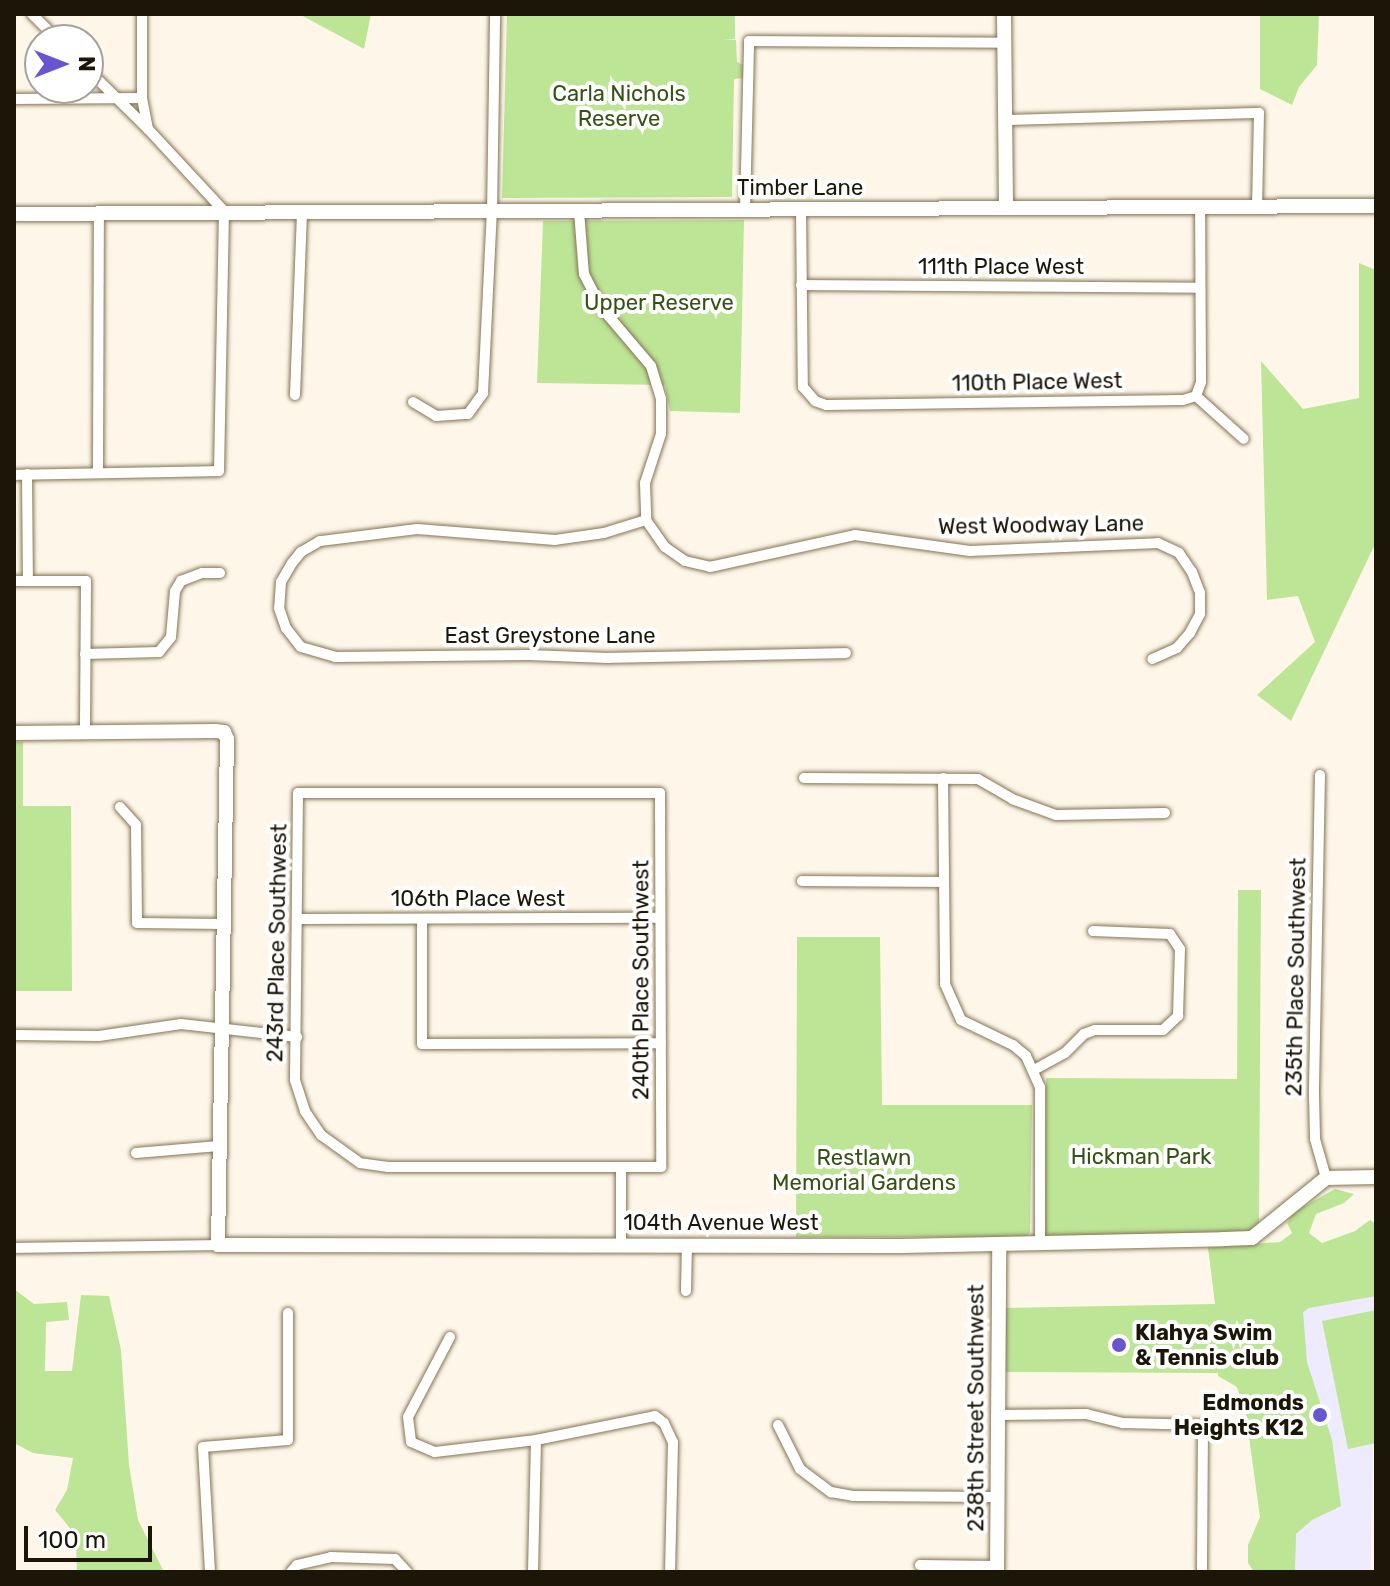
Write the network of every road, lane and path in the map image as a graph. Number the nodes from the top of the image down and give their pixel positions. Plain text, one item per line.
1 (142, 14) edge
2 (495, 14) edge
3 (1004, 14) edge
4 (1004, 43) junction
5 (104, 86) edge
6 (142, 98) junction
7 (14, 99) edge
8 (117, 99) junction
9 (1004, 120) junction
10 (148, 129) junction
11 (1376, 206) edge
12 (1200, 207) junction
13 (1257, 207) junction
14 (1006, 208) junction
15 (745, 210) junction
16 (801, 210) junction
17 (224, 211) junction
18 (579, 211) junction
19 (492, 212) junction
20 (99, 213) junction
21 (302, 213) junction
22 (14, 214) edge
23 (801, 285) junction
24 (1200, 288) junction
25 (295, 395) dead end
26 (1196, 396) junction
27 (413, 402) dead end
28 (1244, 439) dead end
29 (98, 473) junction
30 (27, 474) junction
31 (14, 475) edge
32 (646, 520) junction
33 (220, 573) dead end
34 (14, 581) edge
35 (28, 581) junction
36 (846, 653) dead end
37 (85, 654) junction
38 (1152, 659) dead end
39 (85, 732) junction
40 (14, 733) edge
41 (1320, 775) dead end
42 (804, 778) dead end
43 (943, 778) junction
44 (298, 793) joint
45 (120, 807) dead end
46 (1165, 813) dead end
47 (802, 881) dead end
48 (944, 882) junction
49 (660, 918) junction
50 (297, 919) junction
51 (422, 919) junction
52 (224, 924) junction
53 (1093, 931) dead end
54 (222, 1029) junction
55 (15, 1035) edge
56 (297, 1037) junction
57 (661, 1043) junction
58 (14, 1049) edge
59 (1034, 1070) junction
60 (219, 1146) junction
61 (136, 1153) dead end
62 (621, 1167) junction
63 (1376, 1177) edge
64 (1326, 1178) junction
65 (1040, 1243) junction
66 (218, 1245) junction
67 (621, 1245) junction
68 (687, 1245) junction
69 (999, 1245) junction
70 (14, 1248) edge
71 (686, 1291) dead end
72 (288, 1313) dead end
73 (450, 1337) dead end
74 (998, 1415) junction
75 (778, 1425) dead end
76 (536, 1440) junction
77 (997, 1497) junction
78 (920, 1565) dead end
79 (294, 1569) edge
80 (997, 1569) edge
81 (210, 1572) edge
82 (407, 1572) edge
83 (533, 1572) edge
84 (670, 1572) edge
85 (1202, 1572) edge

1 - 6 street
2 - 19 street
3 - 4 street
4 - 9 street
4 - 15 street
5 - 8 street
6 - 8 street
6 - 10 street
7 - 8 street
8 - 10 street
9 - 13 street
9 - 14 street
10 - 17 street
11 - 13 street, Timber Lane
12 - 13 street, Timber Lane
12 - 14 street, Timber Lane
12 - 24 street
14 - 16 street, Timber Lane
15 - 16 street, Timber Lane
15 - 18 street, Timber Lane
16 - 23 street
17 - 20 street, Timber Lane
17 - 21 street, Timber Lane
17 - 29 street
18 - 19 street, Timber Lane
18 - 32 street
19 - 21 street, Timber Lane
19 - 27 street
20 - 22 street, Timber Lane
20 - 29 street
21 - 25 street
23 - 24 street, 111th Place West
23 - 26 street, 110th Place West
24 - 26 street
26 - 28 street
29 - 30 street
30 - 31 street
30 - 35 street
32 - 36 street, East Greystone Lane
32 - 38 street, West Woodway Lane
33 - 37 street
34 - 35 street
35 - 37 street
37 - 39 street
39 - 40 street
39 - 52 street
41 - 64 street, 235th Place Southwest
42 - 43 street
43 - 46 street
43 - 48 street
44 - 49 street, 240th Place Southwest
44 - 50 street, 243rd Place Southwest
45 - 52 street
47 - 48 street
48 - 59 street
49 - 51 street, 106th Place West
49 - 57 street, 240th Place Southwest
50 - 51 street, 106th Place West
50 - 56 street, 243rd Place Southwest
51 - 57 street
52 - 54 street
53 - 59 street
54 - 55 street
54 - 56 street
54 - 60 street
55 - 58 street
56 - 62 street, 243rd Place Southwest
57 - 62 street, 240th Place Southwest
59 - 65 street
60 - 61 street
60 - 66 street
62 - 67 street
63 - 64 street
64 - 65 street, 104th Avenue West
65 - 69 street, 104th Avenue West
66 - 67 street, 104th Avenue West
66 - 70 street
67 - 68 street, 104th Avenue West
68 - 69 street, 104th Avenue West
68 - 71 street
69 - 74 street, 238th Street Southwest
72 - 81 street
73 - 76 street
74 - 77 street, 238th Street Southwest
74 - 85 street
75 - 77 street
76 - 83 street
76 - 84 street
77 - 80 street, 238th Street Southwest
78 - 80 street
79 - 82 street

